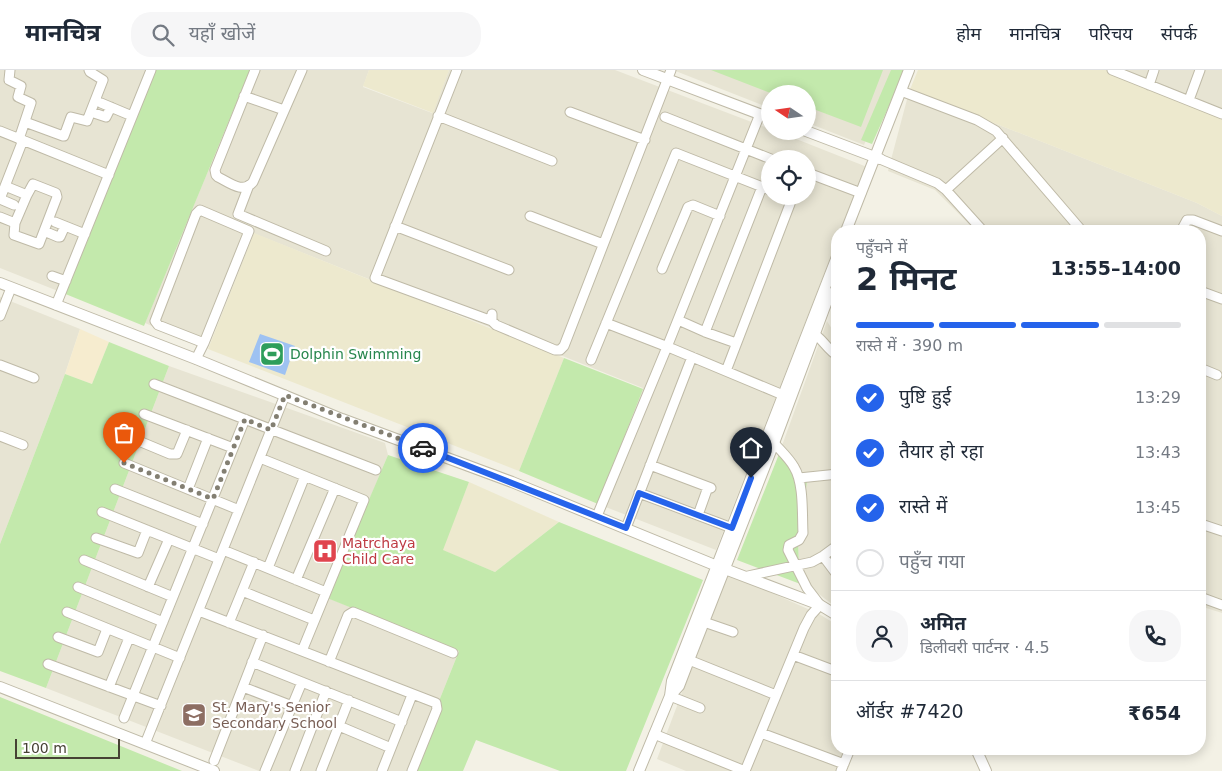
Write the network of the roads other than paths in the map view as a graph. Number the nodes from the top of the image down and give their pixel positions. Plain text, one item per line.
1 (10, 70) edge
2 (89, 70) edge
3 (151, 70) edge
4 (255, 70) edge
5 (302, 70) edge
6 (457, 70) edge
7 (643, 70) edge
8 (910, 70) edge
9 (915, 70) edge
10 (1112, 70) edge
11 (1154, 70) edge
12 (1200, 70) edge
13 (669, 75) edge
14 (1149, 85) junction
15 (903, 92) junction
16 (244, 96) junction
17 (1189, 100) junction
18 (101, 103) dead end
19 (111, 107) junction
20 (284, 110) junction
21 (91, 112) junction
22 (570, 112) dead end
23 (761, 114) edge
24 (1222, 114) edge
25 (132, 116) junction
26 (438, 116) junction
27 (665, 117) dead end
28 (25, 122) junction
29 (761, 123) edge
30 (0, 131) edge
31 (816, 135) edge
32 (63, 136) junction
33 (1003, 138) junction
34 (21, 140) junction
35 (645, 140) junction
36 (746, 149) junction
37 (56, 153) junction
38 (761, 155) edge
39 (877, 158) junction
40 (552, 161) dead end
41 (108, 175) junction
42 (816, 176) edge
43 (736, 177) junction
44 (250, 185) junction
45 (761, 187) edge
46 (946, 190) junction
47 (861, 193) junction
48 (2, 194) edge
49 (27, 195) junction
50 (761, 201) edge
51 (14, 205) dead end
52 (790, 205) edge
53 (530, 216) dead end
54 (720, 216) junction
55 (0, 217) edge
56 (55, 222) dead end
57 (16, 223) junction
58 (848, 225) edge
59 (855, 225) edge
60 (976, 225) edge
61 (1077, 225) edge
62 (1184, 225) edge
63 (65, 226) junction
64 (394, 226) junction
65 (44, 231) junction
66 (1222, 231) edge
67 (85, 234) junction
68 (604, 244) junction
69 (326, 251) dead end
70 (662, 269) dead end
71 (509, 270) dead end
72 (831, 274) edge
73 (52, 276) dead end
74 (66, 281) junction
75 (0, 283) edge
76 (12, 288) junction
77 (831, 288) edge
78 (1206, 293) edge
79 (1222, 299) edge
80 (56, 305) junction
81 (0, 316) edge
82 (678, 320) junction
83 (606, 323) junction
84 (705, 332) junction
85 (811, 332) junction
86 (204, 343) junction
87 (736, 343) junction
88 (667, 347) junction
89 (831, 352) edge
90 (692, 357) junction
91 (196, 359) junction
92 (591, 360) dead end
93 (0, 365) edge
94 (1206, 370) edge
95 (726, 371) junction
96 (1218, 375) dead end
97 (34, 378) dead end
98 (154, 384) dead end
99 (285, 395) junction
100 (783, 395) junction
101 (144, 414) dead end
102 (245, 419) junction
103 (187, 430) junction
104 (271, 430) junction
105 (0, 436) edge
106 (208, 438) junction
107 (134, 439) dead end
108 (774, 443) junction
109 (23, 445) dead end
110 (233, 448) junction
111 (260, 458) junction
112 (124, 463) dead end
113 (650, 465) junction
114 (376, 470) dead end
115 (831, 475) edge
116 (305, 476) junction
117 (799, 478) junction
118 (115, 488) dead end
119 (335, 488) junction
120 (188, 489) junction
121 (639, 493) junction
122 (213, 499) junction
123 (239, 510) junction
124 (102, 512) dead end
125 (698, 515) junction
126 (597, 516) junction
127 (203, 524) junction
128 (1206, 526) edge
129 (626, 528) junction
130 (732, 528) junction
131 (147, 530) junction
132 (1222, 531) edge
133 (96, 538) dead end
134 (169, 539) junction
135 (193, 548) junction
136 (223, 550) junction
137 (831, 550) edge
138 (823, 556) junction
139 (219, 559) junction
140 (84, 560) dead end
141 (254, 562) junction
142 (831, 564) edge
143 (796, 565) junction
144 (721, 567) junction
145 (268, 568) junction
146 (748, 576) junction
147 (296, 580) junction
148 (78, 587) dead end
149 (148, 587) junction
150 (242, 591) junction
151 (326, 592) junction
152 (173, 597) junction
153 (1206, 599) edge
154 (820, 605) junction
155 (1222, 606) edge
156 (199, 610) junction
157 (67, 612) dead end
158 (831, 612) edge
159 (314, 620) junction
160 (163, 622) junction
161 (230, 622) junction
162 (704, 622) junction
163 (107, 629) junction
164 (733, 632) dead end
165 (263, 635) junction
166 (58, 637) dead end
167 (129, 638) junction
168 (153, 647) junction
169 (302, 651) junction
170 (453, 653) dead end
171 (793, 655) junction
172 (180, 658) junction
173 (689, 660) junction
174 (252, 662) junction
175 (329, 662) junction
176 (48, 664) dead end
177 (831, 669) edge
178 (302, 682) junction
179 (109, 686) junction
180 (0, 687) edge
181 (243, 687) junction
182 (326, 691) junction
183 (412, 695) junction
184 (776, 695) junction
185 (133, 696) junction
186 (670, 696) junction
187 (349, 700) junction
188 (160, 706) junction
189 (292, 706) junction
190 (700, 708) dead end
191 (124, 718) dead end
192 (402, 722) junction
193 (339, 726) junction
194 (761, 733) junction
195 (654, 734) junction
196 (145, 744) junction
197 (391, 748) junction
198 (847, 755) edge
199 (979, 755) edge
200 (214, 766) edge
201 (842, 768) edge
202 (265, 771) edge
203 (295, 771) edge
204 (321, 771) edge
205 (382, 771) edge
206 (412, 771) edge
207 (639, 771) edge
208 (986, 771) edge

1 - 28 street
2 - 21 street
3 - 25 street
4 - 16 street
5 - 20 street
6 - 26 street
7 - 13 street
8 - 15 street
9 - 15 street
10 - 14 street
11 - 14 street
12 - 17 street
13 - 23 street
13 - 35 street
14 - 17 street
15 - 33 street
15 - 39 street
16 - 20 street
16 - 44 street
17 - 24 street
18 - 19 street
19 - 21 street
19 - 25 street
20 - 44 street
21 - 32 street
22 - 35 street
25 - 41 street
26 - 40 street
26 - 64 street
27 - 36 street
28 - 32 street
28 - 34 street
29 - 36 street
30 - 34 street
31 - 39 street
32 - 37 street
33 - 46 street
33 - 61 street
34 - 37 street
34 - 48 street
35 - 68 street
36 - 38 street
36 - 43 street
37 - 41 street
39 - 46 street
39 - 47 street
39 - 59 street
41 - 67 street
42 - 47 street
43 - 45 street
43 - 54 street
43 - 83 street
44 - 69 street
46 - 60 street
47 - 58 street
48 - 49 street
48 - 51 street
49 - 57 street
49 - 65 street
50 - 84 street
52 - 87 street
53 - 68 street
54 - 70 street
54 - 82 street
55 - 57 street
56 - 63 street
57 - 65 street
62 - 66 street
63 - 65 street
63 - 67 street
64 - 68 street
64 - 71 street
67 - 74 street
72 - 85 street
73 - 74 street
74 - 80 street
75 - 76 street
76 - 80 street
76 - 81 street
77 - 85 street
78 - 79 street
80 - 91 street
82 - 84 street
82 - 88 street
83 - 88 street
83 - 92 street
84 - 87 street
85 - 89 street
85 - 100 street
85 - 108 street
86 - 86 street
86 - 91 street
87 - 95 street
88 - 90 street
88 - 126 street
90 - 95 street
90 - 113 street
91 - 99 street
93 - 97 street
94 - 96 street
95 - 100 street
98 - 102 street
99 - 104 street
99 - 126 street
100 - 130 street
101 - 103 street
102 - 104 street
102 - 110 street
103 - 106 street
103 - 107 street
104 - 111 street
104 - 114 street
105 - 109 street
106 - 110 street
106 - 120 street
108 - 117 street
108 - 144 street
110 - 122 street
111 - 116 street
111 - 123 street
112 - 120 street
113 - 121 street
113 - 125 street
115 - 117 street
116 - 119 street
116 - 145 street
117 - 143 street
118 - 127 street
119 - 147 street
119 - 151 street
120 - 122 street
121 - 125 street
121 - 129 street
122 - 123 street
122 - 127 street
123 - 136 street
124 - 131 street
125 - 130 street
126 - 129 street
127 - 135 street
128 - 132 street
129 - 144 street
130 - 144 street
131 - 133 street
131 - 134 street
134 - 135 street
134 - 149 street
135 - 139 street
135 - 152 street
136 - 139 street
136 - 141 street
137 - 138 street
138 - 142 street
138 - 143 street
139 - 156 street
140 - 149 street
141 - 145 street
141 - 150 street
143 - 146 street
143 - 154 street
144 - 146 street
144 - 162 street
144 - 186 street
145 - 147 street
146 - 154 street
147 - 151 street
148 - 160 street
149 - 152 street
150 - 159 street
150 - 161 street
151 - 159 street
152 - 160 street
153 - 155 street
154 - 158 street
154 - 171 street
156 - 161 street
156 - 172 street
157 - 163 street
159 - 169 street
160 - 168 street
161 - 165 street
162 - 164 street
162 - 173 street
163 - 166 street
163 - 167 street
165 - 169 street
165 - 174 street
167 - 168 street
167 - 179 street
168 - 172 street
168 - 185 street
169 - 175 street
170 - 175 street
171 - 177 street
171 - 184 street
172 - 188 street
173 - 184 street
173 - 186 street
174 - 178 street
174 - 181 street
175 - 183 street
176 - 179 street
178 - 182 street
178 - 189 street
179 - 185 street
180 - 196 street
181 - 189 street
181 - 200 street
182 - 187 street
182 - 203 street
183 - 192 street
183 - 206 street
184 - 194 street
185 - 188 street
185 - 191 street
186 - 190 street
186 - 195 street
187 - 192 street
187 - 193 street
188 - 196 street
189 - 202 street
192 - 197 street
193 - 197 street
193 - 204 street
194 - 195 street
194 - 201 street
195 - 207 street
196 - 200 street
197 - 205 street
198 - 201 street
199 - 208 street

